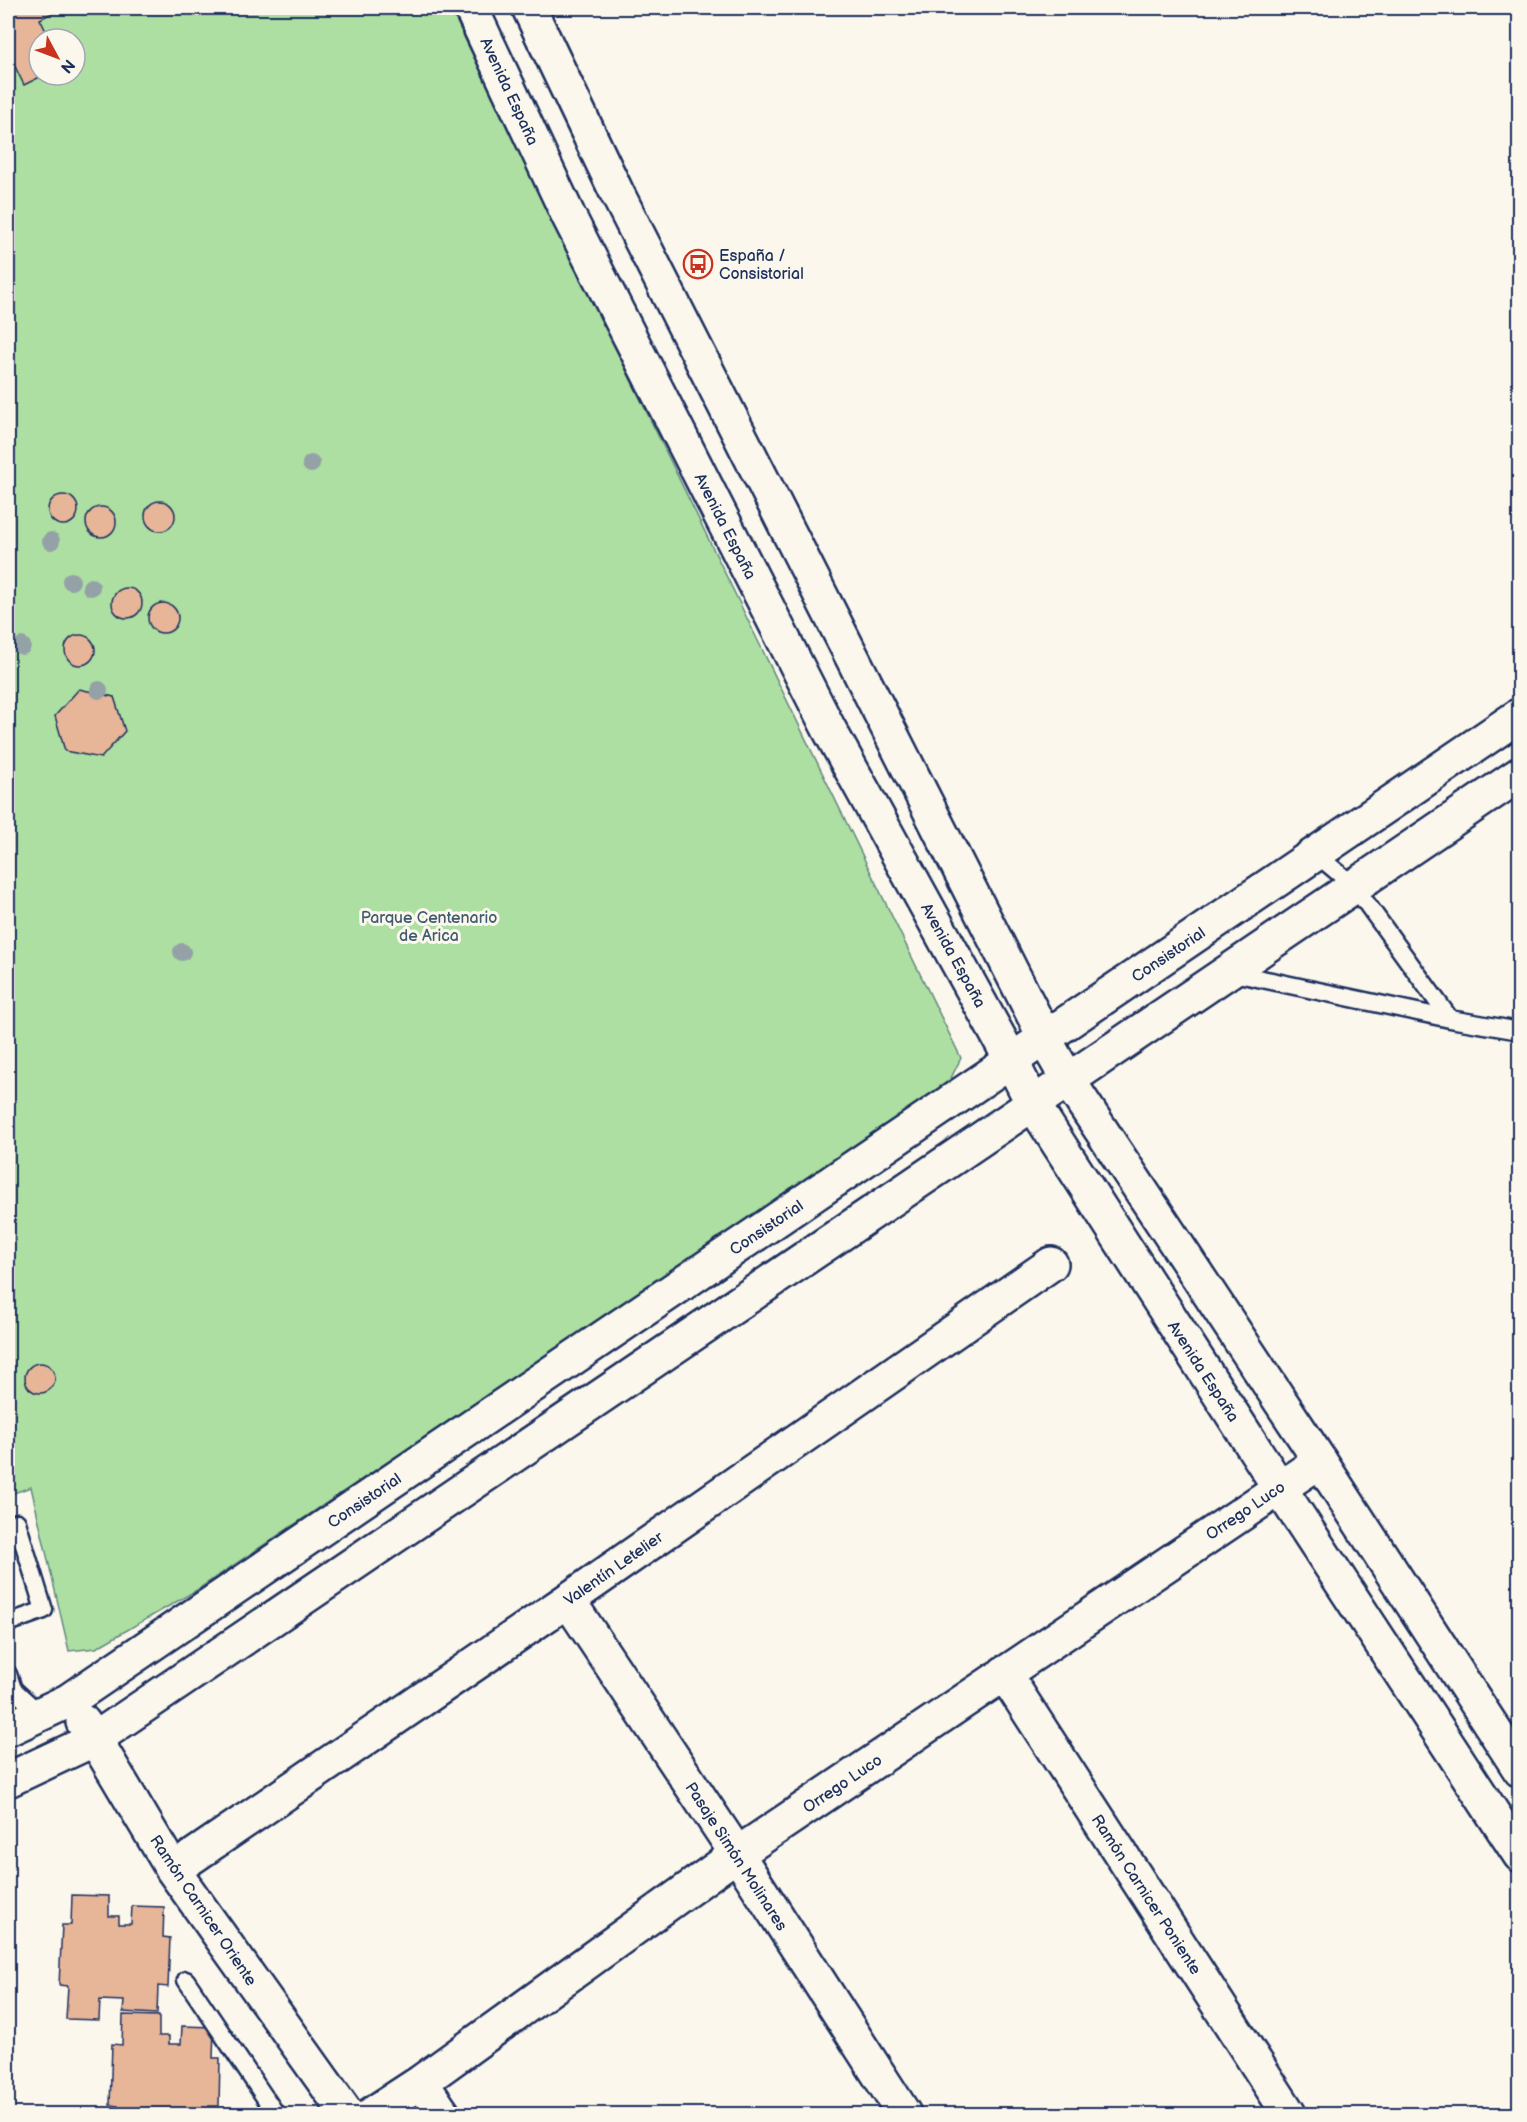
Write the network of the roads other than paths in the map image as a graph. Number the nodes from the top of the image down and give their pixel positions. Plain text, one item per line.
1 (471, 8) edge
2 (529, 8) edge
3 (1520, 716) edge
4 (1520, 774) edge
5 (1316, 854) junction
6 (1354, 886) junction
7 (1228, 972) junction
8 (1450, 1019) junction
9 (1520, 1031) edge
10 (1044, 1038) junction
11 (1010, 1061) junction
12 (1068, 1080) junction
13 (1033, 1104) junction
14 (1051, 1263) dead end
15 (1320, 1461) junction
16 (1279, 1487) junction
17 (8, 1525) edge
18 (568, 1600) junction
19 (8, 1623) edge
20 (1004, 1673) junction
21 (8, 1674) edge
22 (54, 1708) junction
23 (8, 1729) edge
24 (95, 1739) junction
25 (1520, 1770) edge
26 (8, 1780) edge
27 (737, 1854) junction
28 (1520, 1855) edge
29 (173, 1870) junction
30 (186, 1980) dead end
31 (421, 2082) junction
32 (276, 2115) edge
33 (347, 2115) edge
34 (372, 2115) edge
35 (443, 2115) edge
36 (904, 2115) edge
37 (1289, 2115) edge

1 - 11 street, Avenida España
2 - 10 street
3 - 5 street, Consistorial
4 - 6 street
5 - 6 lane
5 - 10 street, Consistorial
6 - 7 street
6 - 8 lane
7 - 8 lane
7 - 12 street
8 - 9 lane
10 - 11 street, Consistorial
10 - 12 street
11 - 13 street, Avenida España
11 - 22 street, Consistorial
12 - 13 street
12 - 15 street
13 - 16 street, Avenida España
13 - 24 street
14 - 18 street, Valentín Letelier
15 - 16 street, Orrego Luco
15 - 25 street
16 - 20 street, Orrego Luco
16 - 28 street, Avenida España
17 - 19 lane
18 - 27 street, Pasaje Simón Molinares
18 - 29 street, Valentín Letelier
20 - 27 street, Orrego Luco
20 - 37 street, Ramón Carnicer Poniente
21 - 22 lane
22 - 23 street, Consistorial
22 - 24 street, Ramón Carnicer Oriente
24 - 26 street
24 - 29 street, Ramón Carnicer Oriente
27 - 31 street, Orrego Luco
27 - 36 street, Pasaje Simón Molinares
29 - 33 street, Ramón Carnicer Oriente
30 - 32 lane
31 - 34 street, Orrego Luco
31 - 35 street

